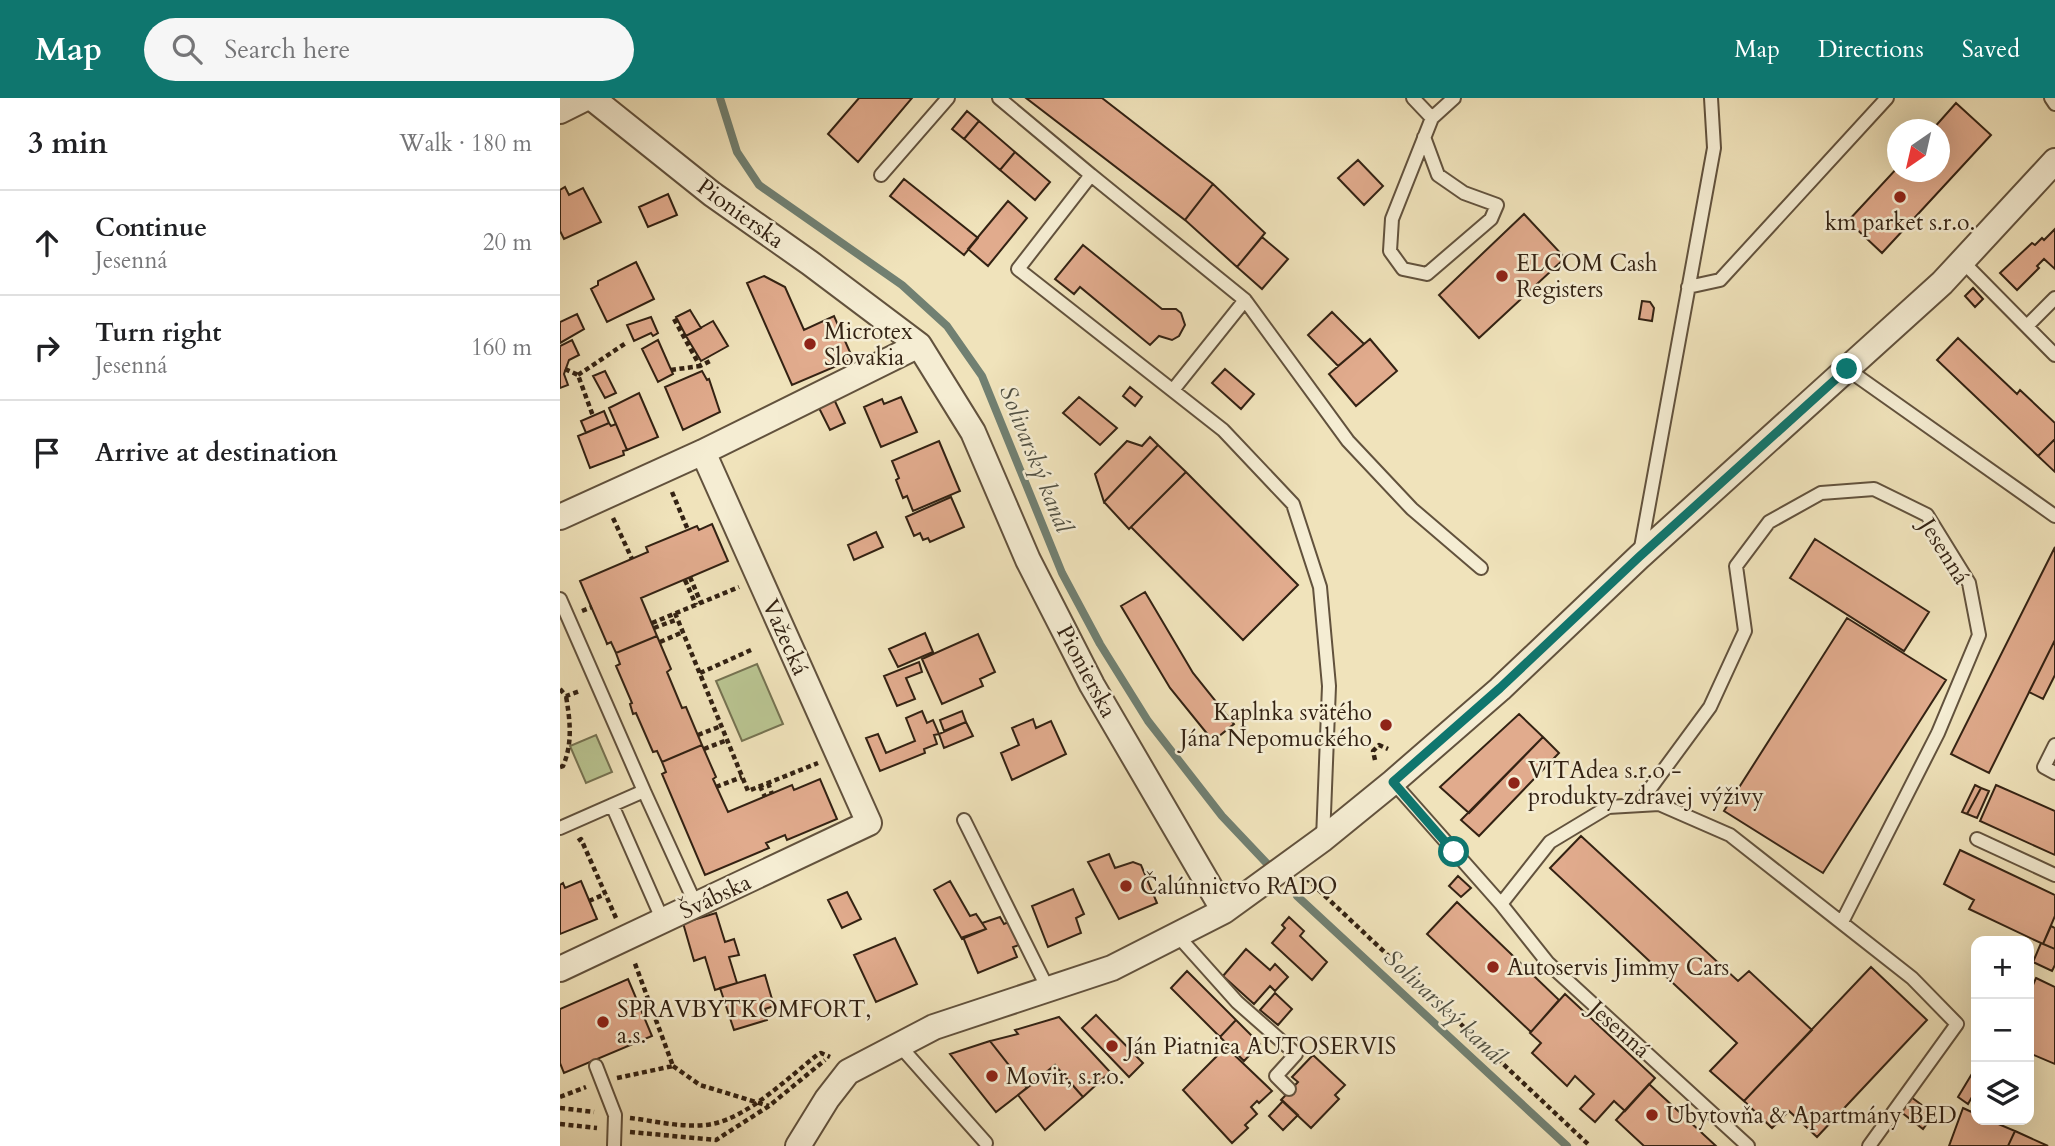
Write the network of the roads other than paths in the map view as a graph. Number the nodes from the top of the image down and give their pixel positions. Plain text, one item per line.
1 (586, 98) edge
2 (592, 98) edge
3 (948, 98) edge
4 (999, 98) edge
5 (1413, 98) edge
6 (1454, 98) edge
7 (1711, 98) edge
8 (1887, 98) edge
9 (2051, 98) edge
10 (2055, 104) edge
11 (560, 111) edge
12 (1432, 118) junction
13 (1424, 137) junction
14 (2055, 161) edge
15 (881, 175) dead end
16 (1091, 176) junction
17 (1962, 261) junction
18 (1688, 287) junction
19 (2055, 298) edge
20 (1245, 300) junction
21 (2027, 326) junction
22 (919, 345) junction
23 (2055, 355) edge
24 (1847, 369) junction
25 (1173, 390) junction
26 (703, 452) junction
27 (2055, 516) edge
28 (560, 517) edge
29 (1639, 557) junction
30 (1481, 568) dead end
31 (560, 599) edge
32 (2055, 745) edge
33 (2050, 770) edge
34 (1393, 782) junction
35 (644, 791) junction
36 (1638, 804) junction
37 (612, 805) junction
38 (964, 820) dead end
39 (869, 823) joint
40 (560, 828) edge
41 (1323, 839) junction
42 (1978, 839) dead end
43 (2055, 875) edge
44 (1501, 904) junction
45 (696, 905) junction
46 (1224, 911) junction
47 (663, 921) junction
48 (1842, 922) junction
49 (1177, 935) junction
50 (560, 969) edge
51 (1048, 989) junction
52 (899, 1045) junction
53 (596, 1066) dead end
54 (1289, 1089) dead end
55 (986, 1143) dead end
56 (614, 1146) edge
57 (798, 1146) edge
58 (1748, 1146) edge
59 (1870, 1146) edge

1 - 11 street
2 - 22 street, Pionierska
3 - 15 lane
4 - 16 lane
5 - 12 lane
6 - 12 lane
7 - 18 lane
8 - 18 lane
9 - 10 lane
12 - 13 lane
13 - 13 lane
14 - 17 street
16 - 20 lane
16 - 25 lane
17 - 21 lane
17 - 24 street
18 - 29 lane
19 - 21 lane
20 - 25 lane
20 - 30 lane
21 - 23 lane
22 - 26 street
22 - 46 street, Pionierska
24 - 27 lane
24 - 29 street
25 - 41 lane
26 - 28 street
26 - 39 street, Važecká
29 - 34 street
31 - 35 lane
32 - 33 lane
34 - 41 street
34 - 44 lane, Jesenná
35 - 37 lane
35 - 45 lane
36 - 44 lane
36 - 48 lane
36 - 48 lane, Jesenná
37 - 40 lane
37 - 47 lane
38 - 51 lane
39 - 45 street, Švábska
41 - 46 street
42 - 43 lane
44 - 58 lane, Jesenná
45 - 47 street, Švábska
46 - 49 street
47 - 50 street, Švábska
48 - 59 lane
49 - 51 street
49 - 54 lane
51 - 52 street
52 - 55 lane
52 - 57 street
53 - 56 lane

